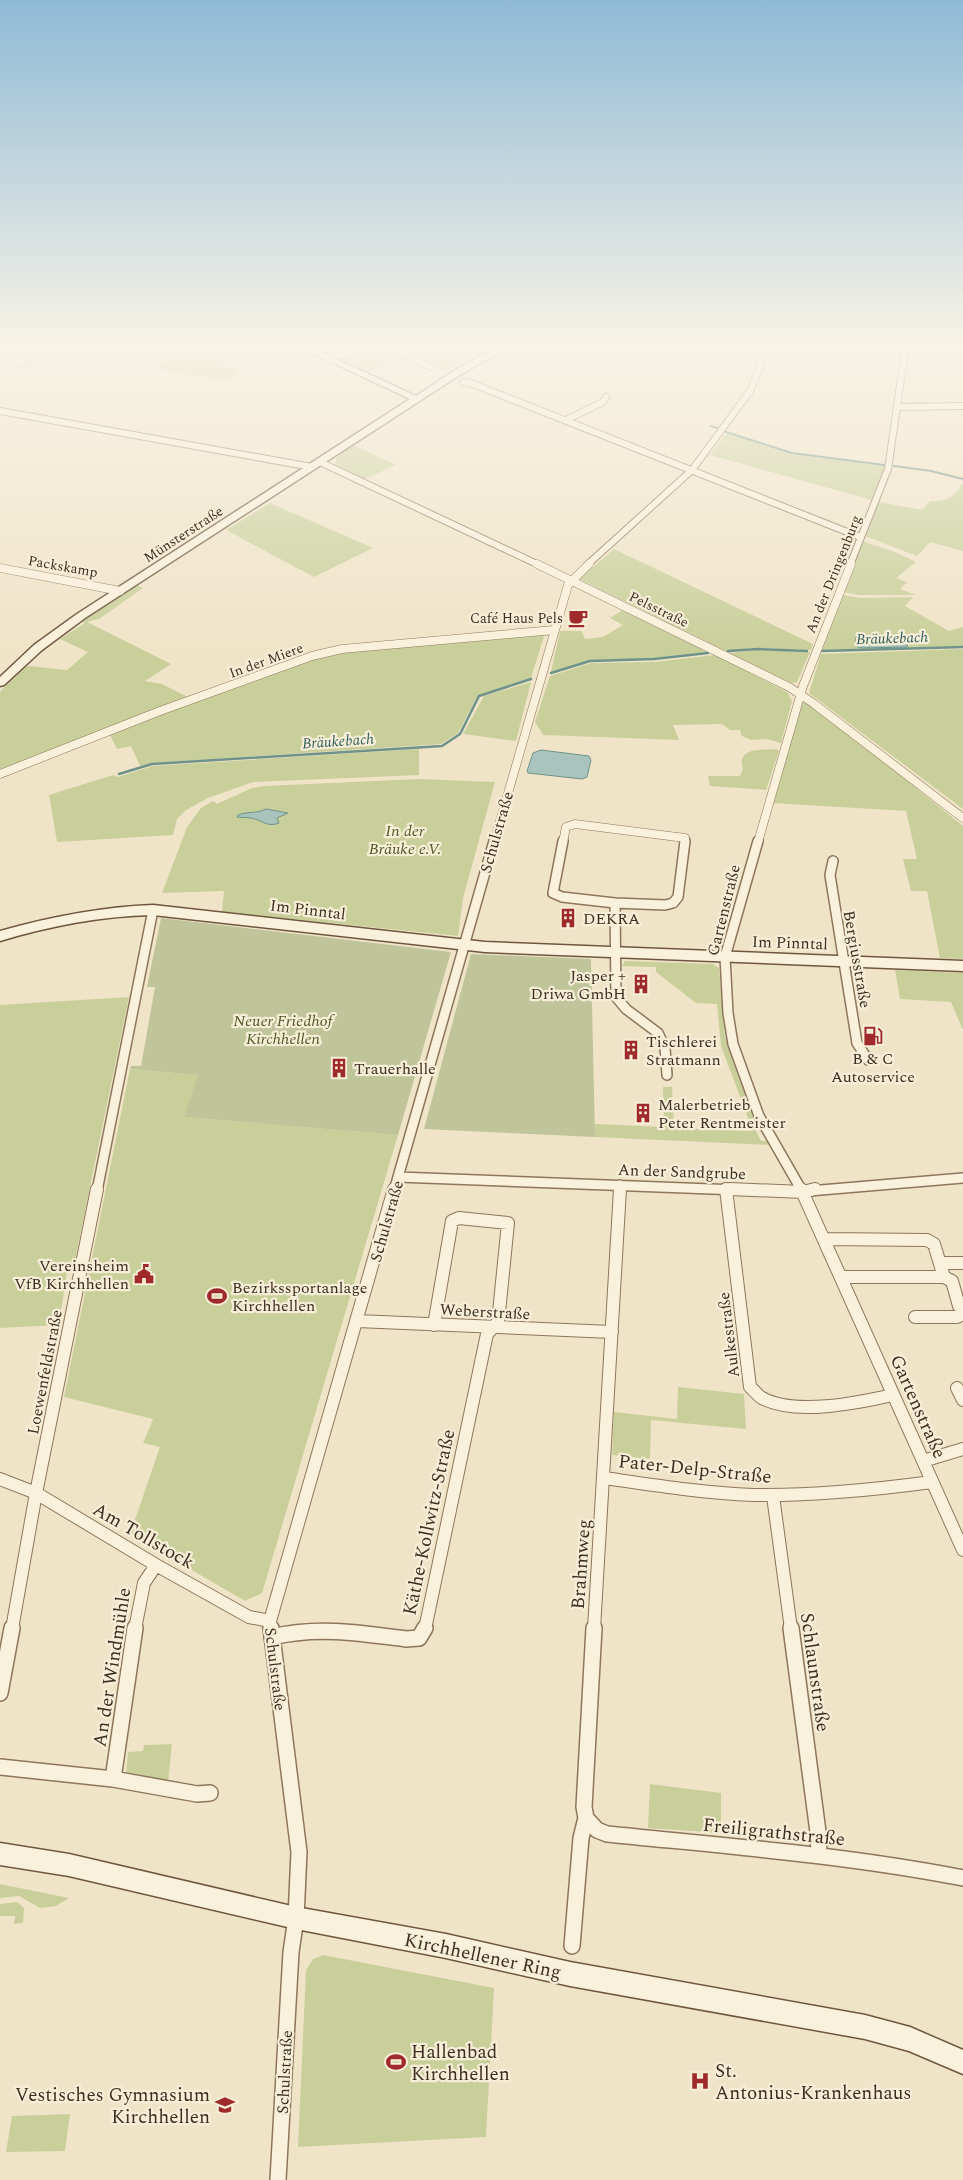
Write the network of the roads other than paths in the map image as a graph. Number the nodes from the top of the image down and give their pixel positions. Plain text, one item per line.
1 (203, 446) edge
2 (345, 446) edge
3 (631, 446) edge
4 (710, 446) edge
5 (892, 446) edge
6 (316, 465) junction
7 (692, 470) junction
8 (860, 537) junction
9 (0, 568) edge
10 (572, 580) junction
11 (120, 592) junction
12 (554, 630) junction
13 (0, 683) edge
14 (800, 694) junction
15 (0, 774) edge
16 (963, 818) edge
17 (833, 861) dead end
18 (615, 903) junction
19 (153, 910) junction
20 (0, 936) edge
21 (464, 945) junction
22 (615, 953) junction
23 (725, 958) junction
24 (844, 961) junction
25 (963, 966) edge
26 (868, 1060) dead end
27 (667, 1076) dead end
28 (398, 1177) junction
29 (963, 1178) edge
30 (620, 1185) junction
31 (726, 1189) junction
32 (803, 1192) junction
33 (824, 1238) junction
34 (940, 1263) junction
35 (963, 1263) edge
36 (944, 1277) junction
37 (841, 1278) junction
38 (963, 1309) edge
39 (915, 1317) dead end
40 (357, 1321) junction
41 (434, 1325) junction
42 (492, 1328) junction
43 (612, 1332) junction
44 (957, 1388) dead end
45 (893, 1394) junction
46 (963, 1400) edge
47 (963, 1449) edge
48 (923, 1461) junction
49 (604, 1478) junction
50 (0, 1479) edge
51 (932, 1482) junction
52 (36, 1493) junction
53 (773, 1496) junction
54 (963, 1550) edge
55 (156, 1565) junction
56 (270, 1621) junction
57 (272, 1637) junction
58 (0, 1693) edge
59 (0, 1767) edge
60 (114, 1779) junction
61 (210, 1793) dead end
62 (586, 1818) junction
63 (0, 1854) edge
64 (819, 1855) junction
65 (963, 1878) edge
66 (296, 1918) junction
67 (572, 1946) dead end
68 (963, 2062) edge
69 (278, 2180) edge

1 - 6 street, Pelsstraße
2 - 6 main road, Münsterstraße
3 - 7 street
4 - 7 street, Schulstraße
5 - 8 street, An der Dringenburg
6 - 10 street, Pelsstraße
6 - 11 main road, Münsterstraße
7 - 8 street
7 - 10 street, Schulstraße
8 - 14 street, An der Dringenburg
9 - 11 street, Packskamp
10 - 12 street, Schulstraße
10 - 14 street, Pelsstraße
11 - 13 main road, Münsterstraße
12 - 15 street, In der Miere
12 - 21 street, Schulstraße
14 - 16 street, Pelsstraße
14 - 23 street, Gartenstraße
17 - 24 street, Bergiusstraße
18 - 18 street
18 - 22 street
19 - 20 main road, Im Pinntal
19 - 21 main road, Im Pinntal
19 - 52 street, Loewenfeldstraße
21 - 22 main road, Im Pinntal
21 - 28 street, Schulstraße
22 - 23 main road, Im Pinntal
22 - 27 street
23 - 24 main road, Im Pinntal
23 - 32 street, Gartenstraße
24 - 25 main road, Im Pinntal
24 - 26 street, Bergiusstraße
28 - 30 street, An der Sandgrube
28 - 40 street, Schulstraße
29 - 32 street, An der Sandgrube
30 - 31 street, An der Sandgrube
30 - 43 street, Brahmweg
31 - 32 street, An der Sandgrube
31 - 45 street, Aulkestraße
32 - 33 street, Gartenstraße
33 - 34 street
33 - 37 street, Gartenstraße
34 - 35 street
34 - 36 street
36 - 37 street
36 - 38 street
37 - 45 street, Gartenstraße
38 - 39 street
40 - 41 street, Weberstraße
40 - 56 street, Schulstraße
41 - 42 street, Weberstraße
41 - 42 street, Käthe-Kollwitz-Straße
42 - 43 street, Weberstraße
42 - 57 street, Käthe-Kollwitz-Straße
43 - 49 street, Brahmweg
44 - 46 street
45 - 48 street, Gartenstraße
47 - 48 street
48 - 51 street, Gartenstraße
49 - 53 street, Pater-Delp-Straße
49 - 62 street, Brahmweg
50 - 52 street, Am Tollstock
51 - 53 street, Pater-Delp-Straße
51 - 54 street, Gartenstraße
52 - 55 street, Am Tollstock
52 - 58 street, Loewenfeldstraße
53 - 64 street, Schlaunstraße
55 - 56 street, Am Tollstock
55 - 60 street, An der Windmühle
56 - 57 street, Schulstraße
57 - 66 street, Schulstraße
59 - 60 street
60 - 61 street
62 - 64 street, Freiligrathstraße
62 - 67 street, Brahmweg
63 - 66 main road, Kirchhellener Ring
64 - 65 street, Freiligrathstraße
66 - 68 main road, Kirchhellener Ring
66 - 69 street, Schulstraße

